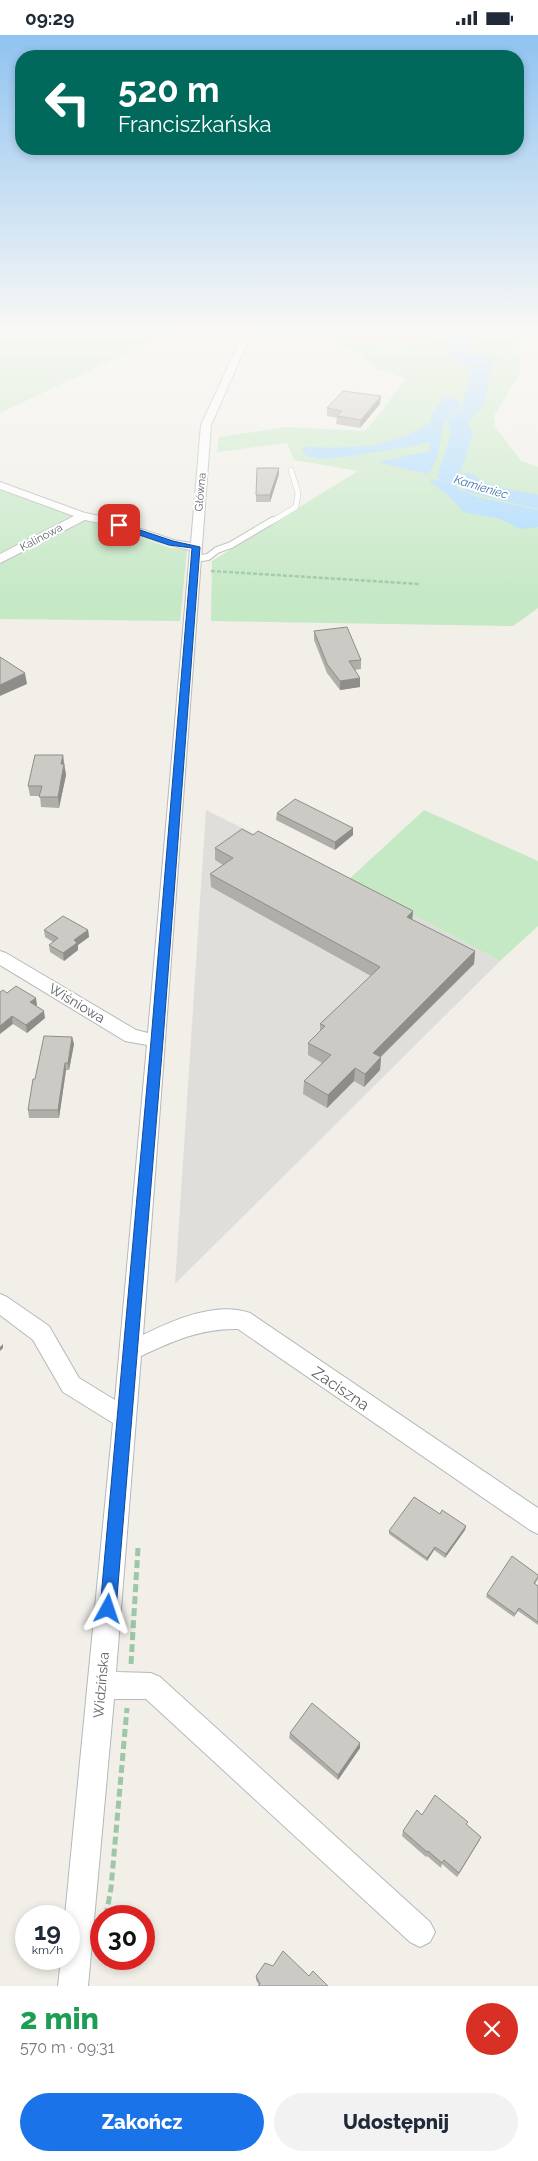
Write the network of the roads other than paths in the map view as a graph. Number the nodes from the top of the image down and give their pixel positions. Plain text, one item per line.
1 (209, 419) edge
2 (291, 470) dead end
3 (0, 485) edge
4 (83, 516) junction
5 (0, 559) edge
6 (195, 559) junction
7 (0, 957) edge
8 (157, 1041) junction
9 (0, 1303) edge
10 (131, 1351) junction
11 (125, 1418) junction
12 (538, 1521) edge
13 (101, 1686) junction
14 (420, 1932) dead end
15 (73, 1986) edge

1 - 6 street, Główna
2 - 6 lane
3 - 4 street
4 - 5 street, Kalinowa
4 - 6 street
6 - 8 street, Widzińska
7 - 8 street, Wiśniowa
8 - 10 street, Widzińska
9 - 11 street
10 - 11 street, Widzińska
10 - 12 street, Zaciszna
11 - 13 street, Widzińska
13 - 14 street
13 - 15 street, Widzińska

